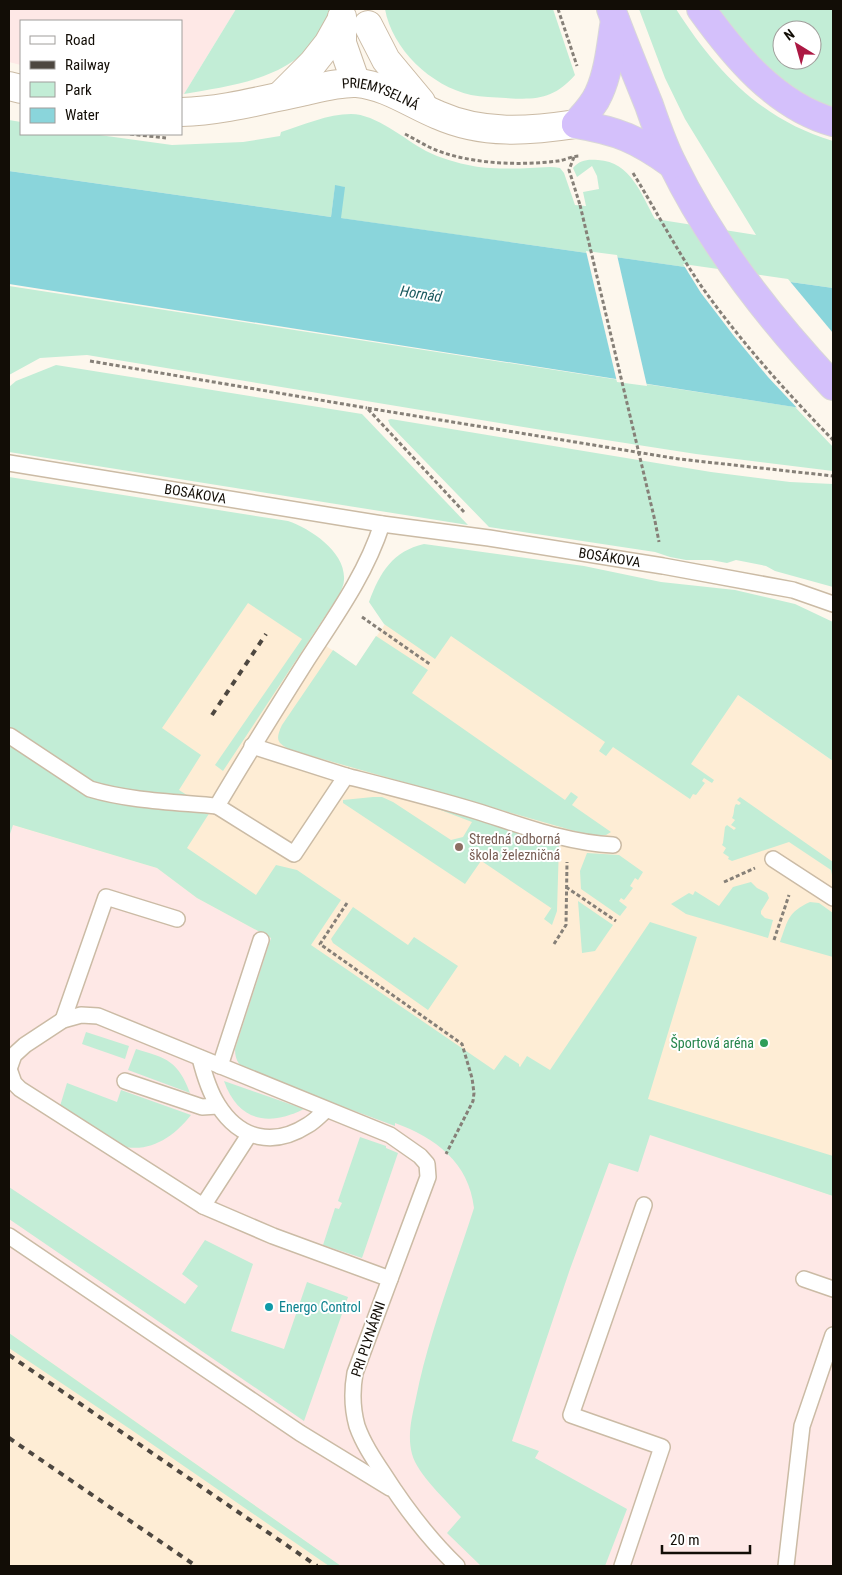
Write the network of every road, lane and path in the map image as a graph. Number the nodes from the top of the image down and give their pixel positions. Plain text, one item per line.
1 (558, 9) edge
2 (701, 9) edge
3 (354, 15) edge
4 (613, 15) edge
5 (580, 75) dead end
6 (356, 83) junction
7 (280, 96) junction
8 (428, 111) junction
9 (182, 112) edge
10 (833, 122) edge
11 (576, 124) junction
12 (402, 133) dead end
13 (141, 135) edge
14 (173, 138) dead end
15 (574, 156) junction
16 (582, 156) dead end
17 (672, 164) junction
18 (631, 170) dead end
19 (90, 361) dead end
20 (833, 386) edge
21 (367, 408) junction
22 (833, 440) edge
23 (9, 464) edge
24 (833, 476) edge
25 (655, 520) dead end
26 (382, 524) junction
27 (489, 538) junction
28 (833, 604) edge
29 (380, 630) dead end
30 (431, 665) dead end
31 (10, 736) dead end
32 (252, 746) junction
33 (346, 776) junction
34 (217, 806) junction
35 (567, 839) junction
36 (614, 846) dead end
37 (774, 859) joint
38 (796, 874) junction
39 (724, 882) dead end
40 (566, 886) junction
41 (833, 898) edge
42 (347, 903) dead end
43 (177, 919) dead end
44 (616, 921) dead end
45 (261, 940) dead end
46 (774, 940) dead end
47 (554, 944) dead end
48 (63, 1020) junction
49 (200, 1058) junction
50 (220, 1066) junction
51 (9, 1069) edge
52 (124, 1080) dead end
53 (218, 1106) junction
54 (326, 1110) junction
55 (249, 1135) junction
56 (450, 1144) dead end
57 (644, 1205) dead end
58 (203, 1206) junction
59 (9, 1236) edge
60 (390, 1279) junction
61 (804, 1279) dead end
62 (833, 1289) edge
63 (833, 1334) edge
64 (394, 1490) junction
65 (457, 1566) edge
66 (622, 1566) edge
67 (786, 1566) edge

1 - 5 path
2 - 10 highway
3 - 6 street
3 - 7 street
3 - 8 street
4 - 11 highway
4 - 17 highway
6 - 7 street, PRIEMYSELNÁ
6 - 8 street, PRIEMYSELNÁ
7 - 9 street, PRIEMYSELNÁ
8 - 11 street, PRIEMYSELNÁ
11 - 15 path
11 - 17 highway
12 - 15 path
13 - 14 path
15 - 16 path
15 - 25 path, bridge
17 - 20 highway
18 - 22 path
19 - 21 path
21 - 24 path
21 - 27 path
23 - 26 lane, BOSÁKOVA
26 - 27 lane, BOSÁKOVA
26 - 32 lane
27 - 28 lane, BOSÁKOVA
29 - 30 path
31 - 34 lane
32 - 33 lane
32 - 34 lane
33 - 34 lane
33 - 35 lane
35 - 36 lane
35 - 40 path
37 - 38 lane
37 - 39 path
38 - 41 lane
38 - 46 path
40 - 44 path
40 - 47 path
42 - 56 path
43 - 48 lane
45 - 50 lane
48 - 49 lane
48 - 51 lane
49 - 50 lane
49 - 53 lane
50 - 54 lane
51 - 58 lane
52 - 53 lane
53 - 55 lane
54 - 55 lane
54 - 60 lane, PRI PLYNÁRNI
55 - 58 lane
57 - 66 lane
58 - 60 lane
59 - 64 lane
60 - 64 lane, PRI PLYNÁRNI
61 - 62 lane
63 - 67 lane
64 - 65 lane, PRI PLYNÁRNI

